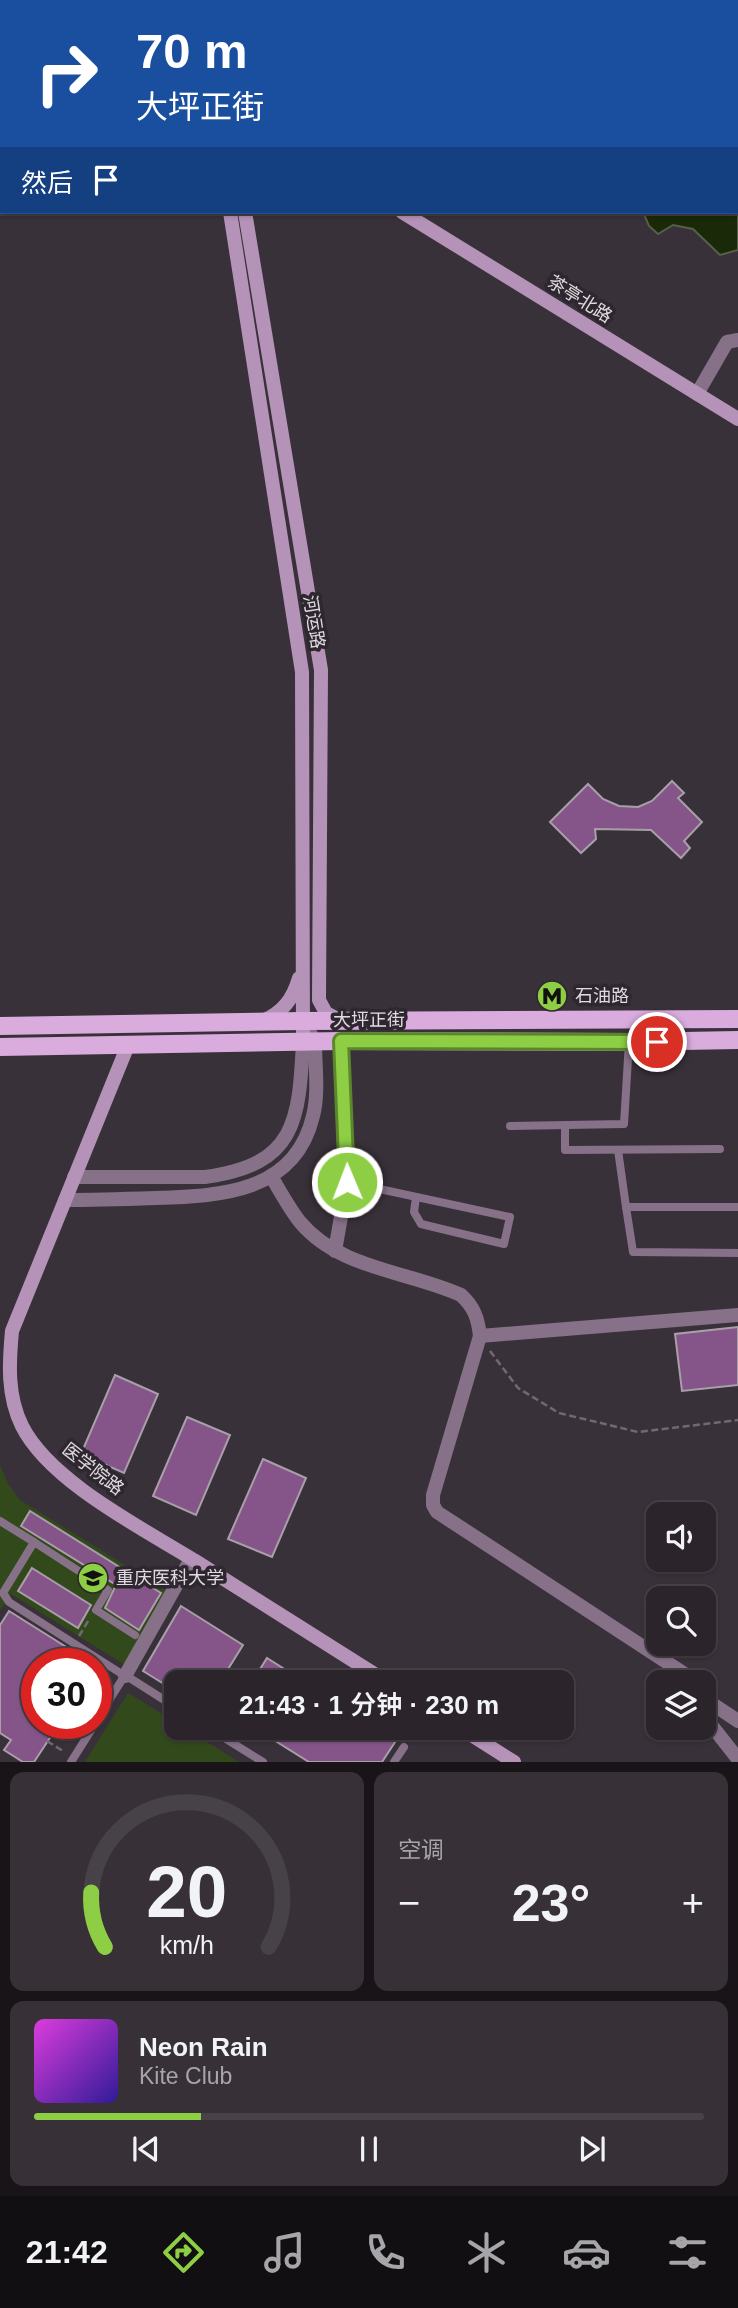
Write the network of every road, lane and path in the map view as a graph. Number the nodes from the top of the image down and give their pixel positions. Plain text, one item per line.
1 (230, 214) edge
2 (245, 214) edge
3 (404, 214) edge
4 (738, 340) edge
5 (697, 394) junction
6 (738, 419) edge
7 (302, 966) junction
8 (341, 1020) junction
9 (738, 1020) edge
10 (263, 1021) junction
11 (302, 1021) junction
12 (0, 1026) edge
13 (738, 1040) edge
14 (341, 1041) junction
15 (309, 1042) junction
16 (629, 1042) junction
17 (128, 1045) junction
18 (0, 1047) edge
19 (316, 1101) junction
20 (510, 1126) dead end
21 (565, 1126) junction
22 (720, 1149) dead end
23 (618, 1150) junction
24 (271, 1176) junction
25 (74, 1177) junction
26 (347, 1182) junction
27 (416, 1197) junction
28 (65, 1200) junction
29 (626, 1207) junction
30 (738, 1207) edge
31 (335, 1251) junction
32 (738, 1253) edge
33 (738, 1315) edge
34 (6, 1329) edge
35 (480, 1336) junction
36 (738, 1420) edge
37 (0, 1521) edge
38 (34, 1542) junction
39 (191, 1559) junction
40 (1, 1594) edge
41 (96, 1610) junction
42 (83, 1630) dead end
43 (135, 1635) dead end
44 (368, 1670) edge
45 (679, 1670) edge
46 (124, 1676) junction
47 (112, 1696) edge
48 (164, 1700) edge
49 (716, 1705) edge
50 (738, 1721) edge
51 (716, 1731) edge
52 (86, 1739) edge
53 (228, 1740) edge
54 (479, 1740) edge
55 (47, 1741) dead end
56 (404, 1746) dead end
57 (63, 1751) dead end
58 (738, 1759) edge
59 (71, 1762) edge
60 (263, 1762) edge
61 (394, 1762) edge
62 (514, 1762) edge

1 - 7 main road, 河运路
2 - 8 main road, 河运路
3 - 5 main road, 茶亭北路
4 - 5 street
5 - 6 main road, 茶亭北路
7 - 10 main road
7 - 11 main road, 河运路
8 - 9 main road, 大坪正街
8 - 11 main road, 大坪正街
10 - 11 main road, 大坪正街
10 - 12 main road, 大坪正街
11 - 15 main road, 河运路
13 - 16 main road, 大坪正街
14 - 15 main road, 大坪正街
14 - 16 main road, 大坪正街
14 - 19 street
14 - 26 street
15 - 17 main road, 大坪正街
15 - 19 street
15 - 25 street
16 - 21 lane
17 - 18 main road, 大坪正街
17 - 25 main road, 医学院路
19 - 24 street
20 - 21 lane
21 - 23 lane
22 - 23 lane
23 - 29 lane
24 - 28 street
24 - 31 street
25 - 28 main road, 医学院路
26 - 27 lane
26 - 31 street
27 - 27 lane
28 - 34 main road, 医学院路
29 - 30 lane
29 - 32 lane
31 - 35 street
33 - 35 street
34 - 39 main road, 医学院路
35 - 36 path
35 - 45 street
37 - 38 lane
38 - 40 lane
38 - 41 lane
39 - 44 main road, 医学院路
39 - 46 street
40 - 46 lane
41 - 42 path
41 - 43 lane
46 - 47 lane
46 - 48 lane
49 - 50 street
51 - 58 street
52 - 59 lane
53 - 60 lane
54 - 62 main road
55 - 57 path
56 - 61 lane

